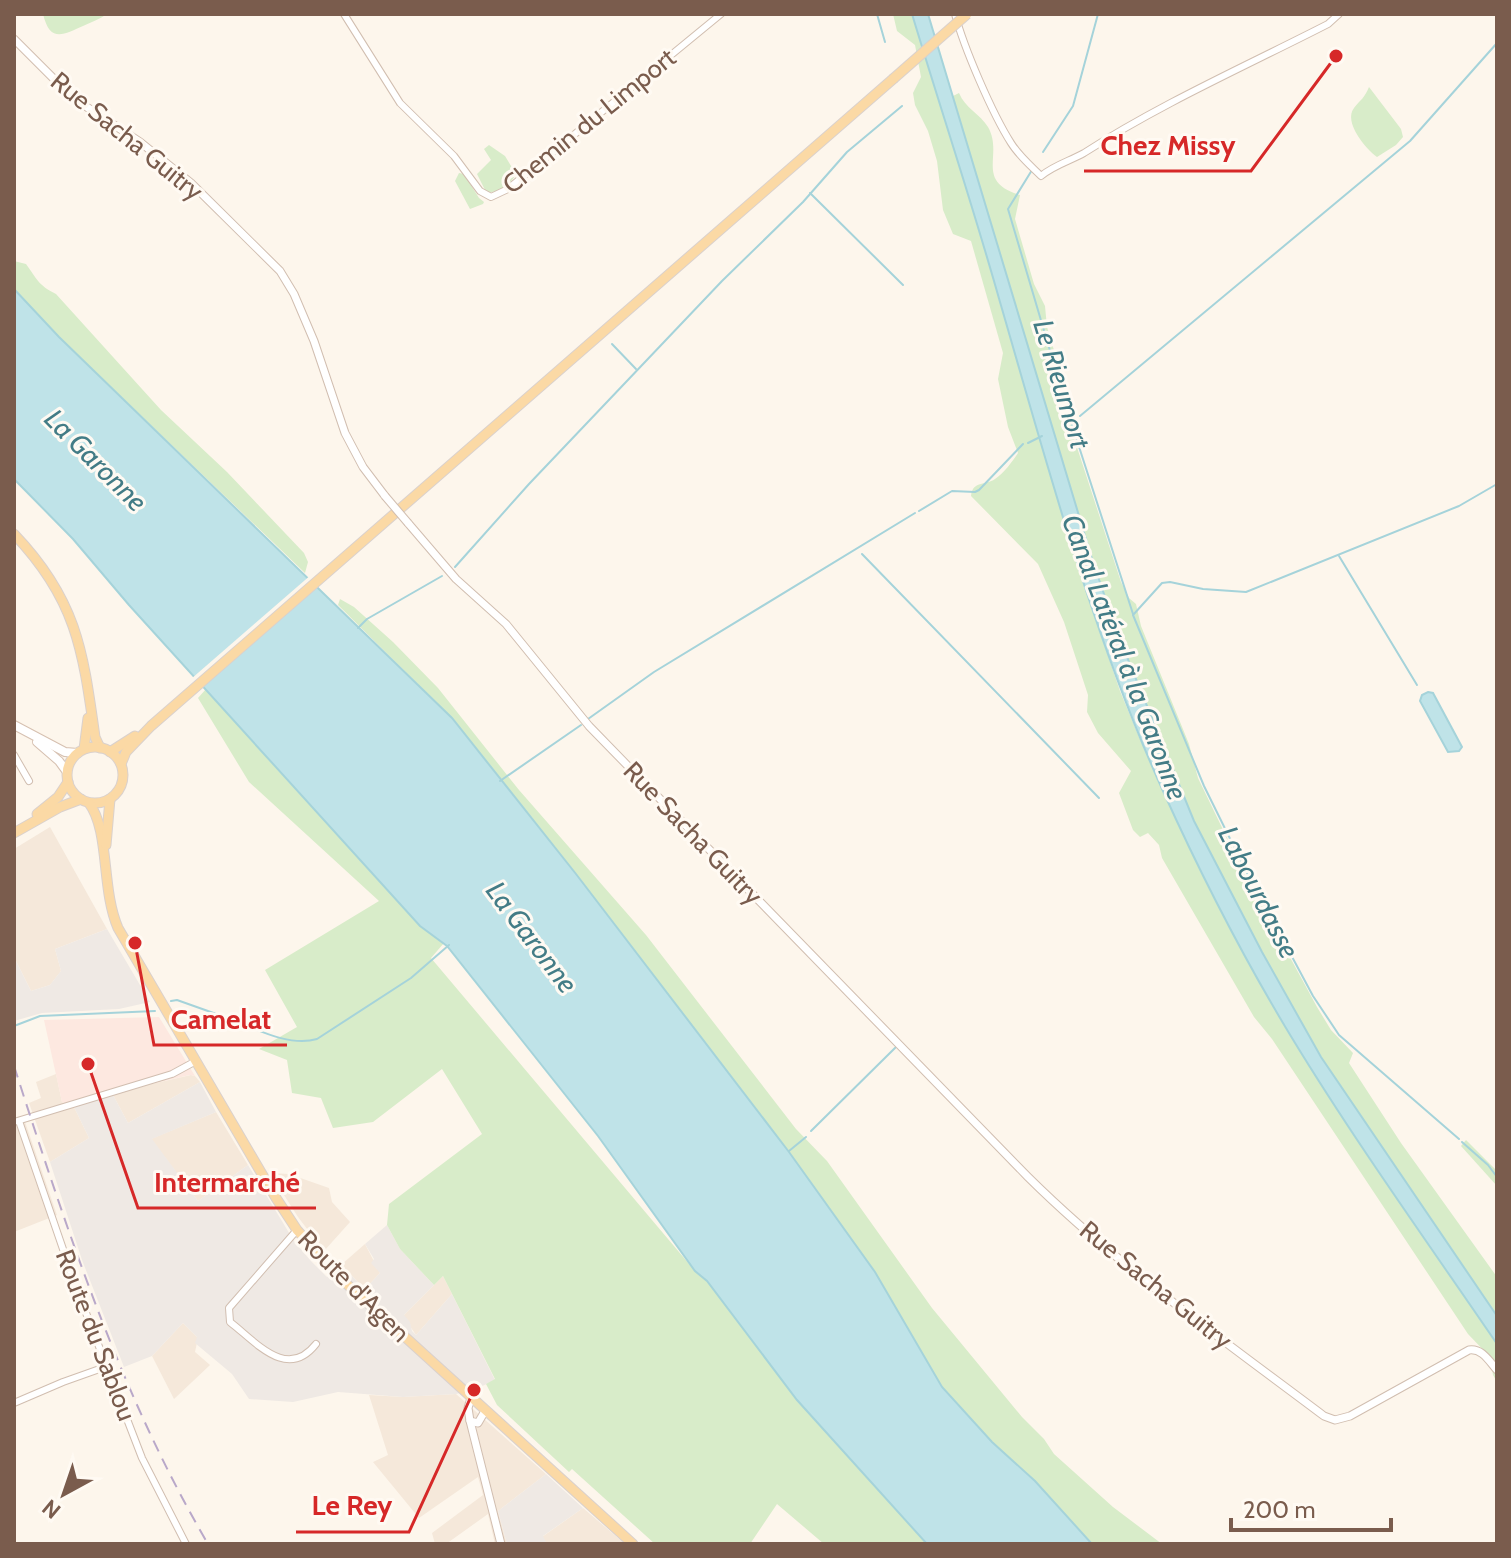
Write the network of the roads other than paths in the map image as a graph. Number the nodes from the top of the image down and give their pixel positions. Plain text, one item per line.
1 (344, 14) edge
2 (721, 14) edge
3 (955, 14) edge
4 (967, 14) edge
5 (1339, 14) edge
6 (14, 39) edge
7 (14, 534) edge
8 (88, 687) junction
9 (154, 723) junction
10 (14, 725) edge
11 (24, 732) junction
12 (105, 750) junction
13 (81, 751) junction
14 (14, 755) edge
15 (121, 764) junction
16 (68, 777) junction
17 (29, 781) dead end
18 (110, 799) junction
19 (85, 801) junction
20 (14, 833) edge
21 (106, 884) junction
22 (196, 1061) junction
23 (17, 1121) edge
24 (297, 1230) junction
25 (316, 1344) dead end
26 (108, 1366) junction
27 (1497, 1370) edge
28 (471, 1398) junction
29 (14, 1403) edge
30 (485, 1411) junction
31 (474, 1422) junction
32 (186, 1544) edge
33 (501, 1544) edge
34 (633, 1544) edge

1 - 2 street, Chemin du Limport
3 - 5 street
4 - 9 main road, bridge
6 - 27 street, Rue Sacha Guitry, bridge
7 - 8 main road
8 - 12 main road
8 - 13 main road
9 - 12 main road
9 - 15 main road
10 - 11 main road
11 - 13 main road
11 - 16 main road
12 - 13 main road
12 - 15 main road
13 - 16 main road
14 - 17 street
15 - 18 main road
16 - 19 main road
16 - 20 main road
18 - 19 main road
18 - 21 main road, Route d'Agen
19 - 20 main road
19 - 21 main road, Route d'Agen
21 - 22 main road, Route d'Agen
22 - 23 street
22 - 24 main road, Route d'Agen
23 - 26 street, Route du Sablou
24 - 25 street
24 - 28 main road, Route d'Agen
26 - 29 street
26 - 32 street, Route du Sablou
28 - 30 main road, Route d'Agen
28 - 31 street
30 - 31 street
30 - 34 main road, Route d'Agen
31 - 33 street

